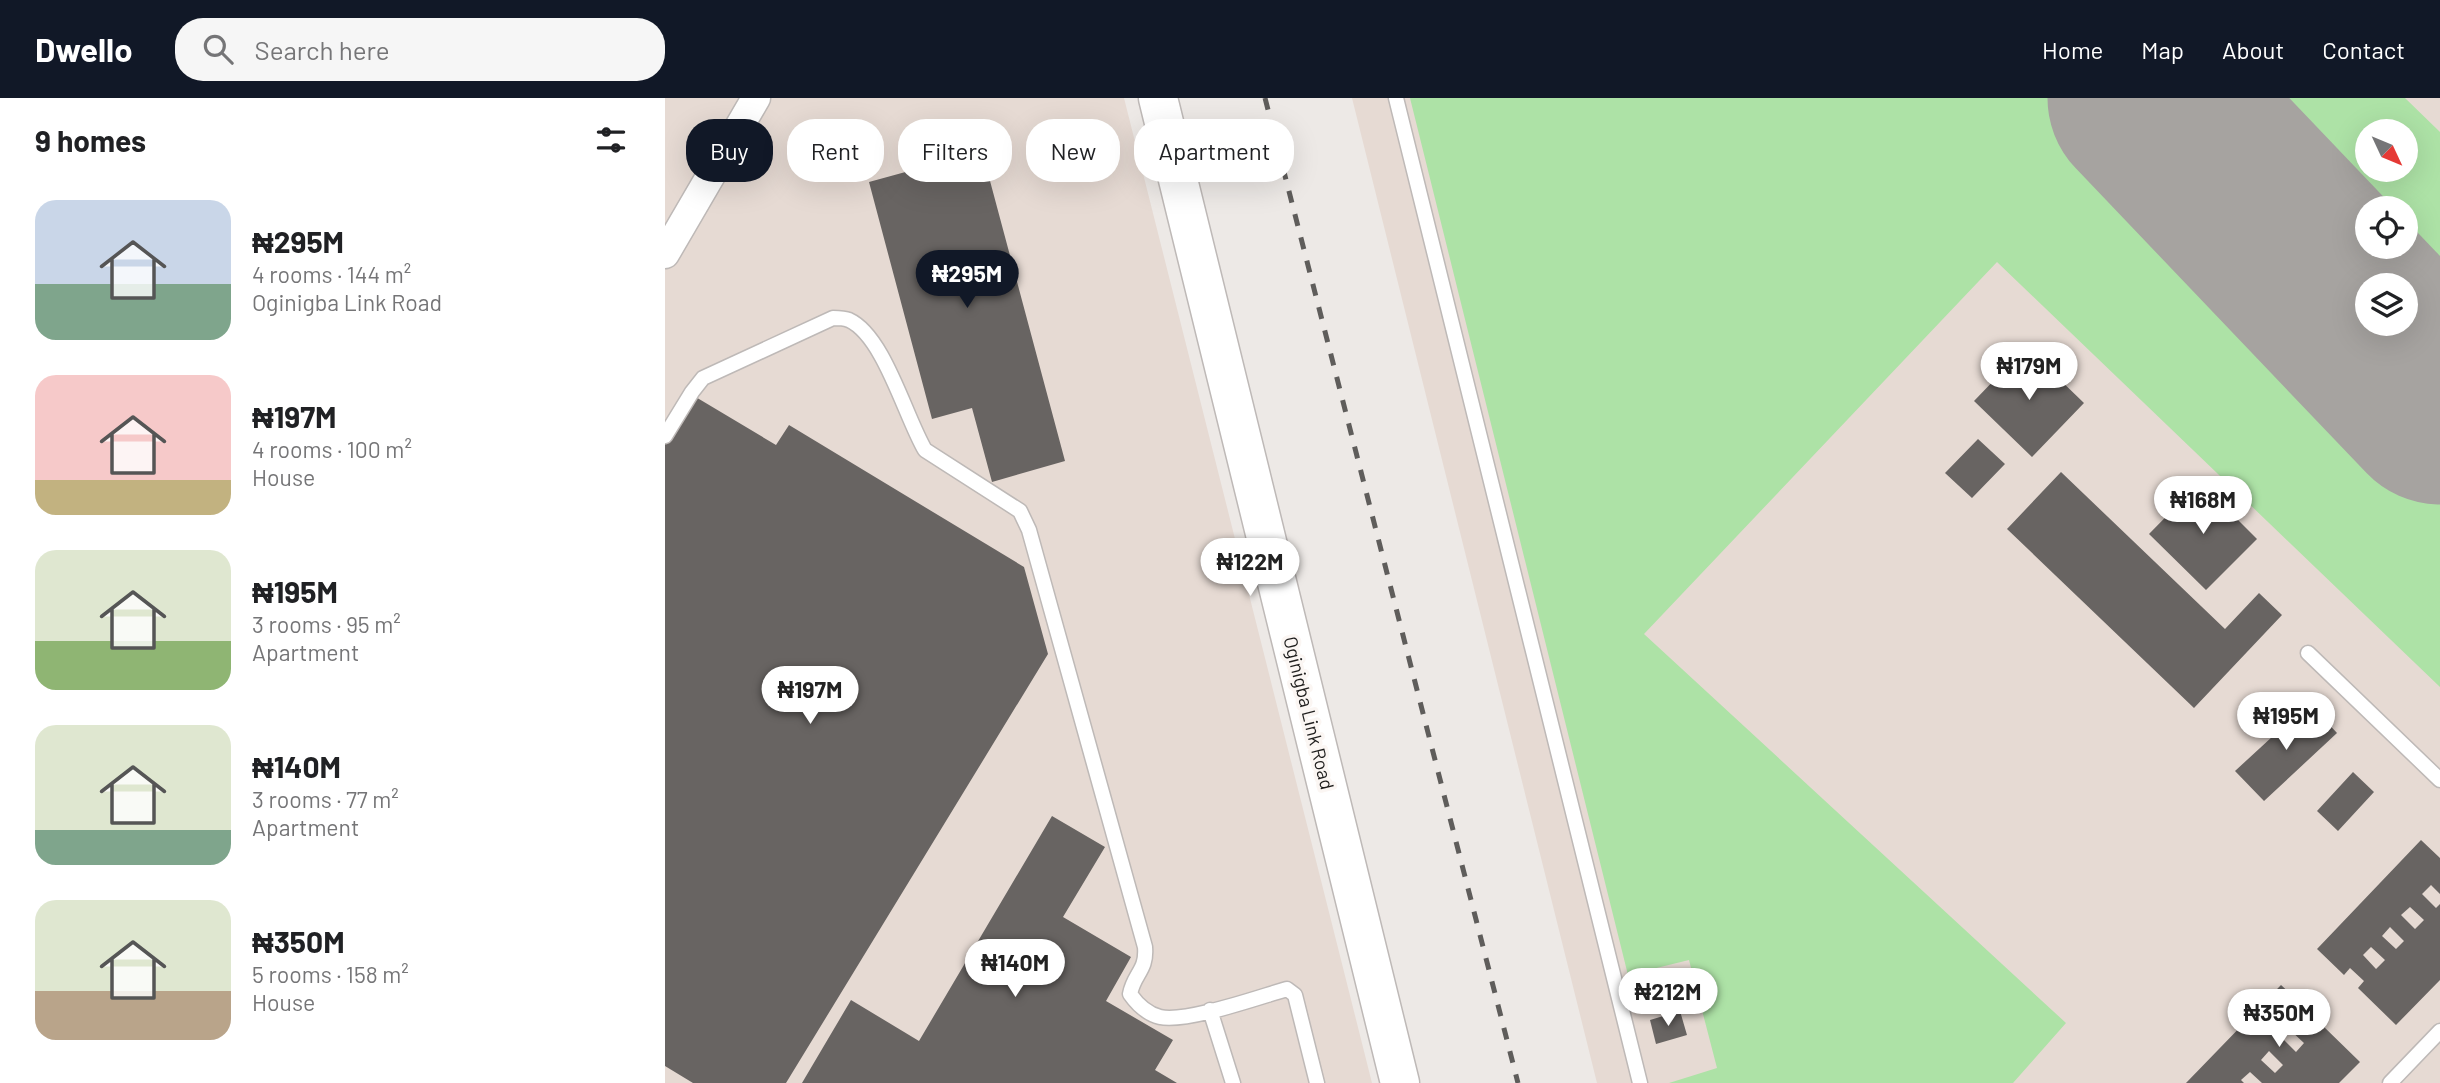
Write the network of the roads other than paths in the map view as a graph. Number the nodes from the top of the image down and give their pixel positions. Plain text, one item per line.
1 (756, 98) edge
2 (1158, 98) edge
3 (1396, 98) edge
4 (665, 254) edge
5 (665, 436) edge
6 (2308, 653) dead end
7 (2440, 780) edge
8 (1210, 1010) junction
9 (2440, 1031) edge
10 (1233, 1083) edge
11 (1317, 1083) edge
12 (1400, 1083) edge
13 (1640, 1083) edge
14 (2390, 1083) edge

1 - 4 street
2 - 12 street, Oginigba Link Road
3 - 13 lane
5 - 8 lane
6 - 7 lane
8 - 10 lane
8 - 11 lane
9 - 14 lane

